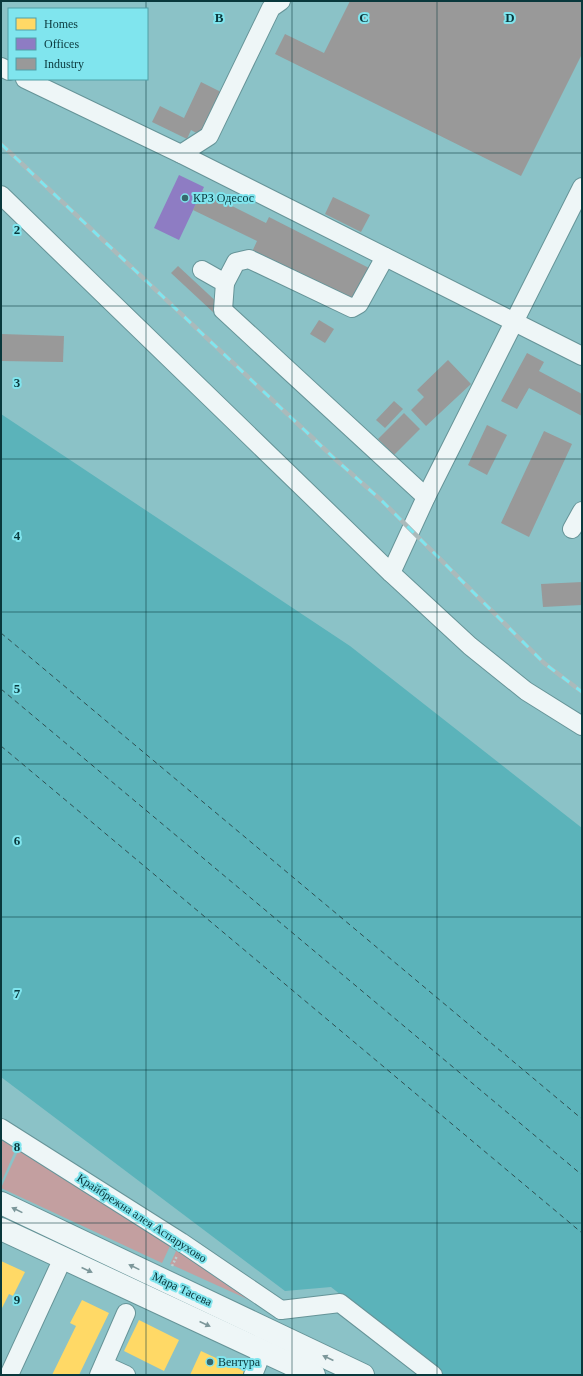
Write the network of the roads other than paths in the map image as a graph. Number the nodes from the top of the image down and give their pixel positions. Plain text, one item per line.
1 (281, 1) edge
2 (27, 80) edge
3 (181, 154) junction
4 (582, 187) edge
5 (1, 195) edge
6 (384, 257) junction
7 (202, 270) dead end
8 (224, 283) junction
9 (514, 322) junction
10 (582, 356) edge
11 (426, 497) junction
12 (582, 510) edge
13 (572, 529) dead end
14 (391, 573) junction
15 (582, 726) edge
16 (1, 1128) edge
17 (1, 1203) edge
18 (1, 1229) edge
19 (63, 1258) junction
20 (280, 1310) junction
21 (126, 1313) dead end
22 (267, 1341) junction
23 (101, 1370) edge
24 (9, 1375) edge
25 (126, 1375) edge
26 (253, 1375) edge
27 (314, 1375) edge
28 (363, 1375) edge
29 (433, 1375) edge

1 - 3 street
2 - 3 street
3 - 6 street
4 - 9 street
5 - 14 street
6 - 8 street
6 - 9 street
7 - 8 street
8 - 11 street
9 - 10 street
9 - 11 street
11 - 14 street
12 - 13 street
14 - 15 street
16 - 20 street, Крайбрежна алея Аспарухово
22 -> 17 main road, Мара Тасева
18 - 19 main road, Мара Тасева
19 -> 22 main road, Мара Тасева
19 - 24 street
20 - 22 street
20 - 29 street
21 - 23 street
22 - 26 street
22 - 27 main road, Мара Тасева
28 -> 22 main road, Мара Тасева
23 - 25 street

